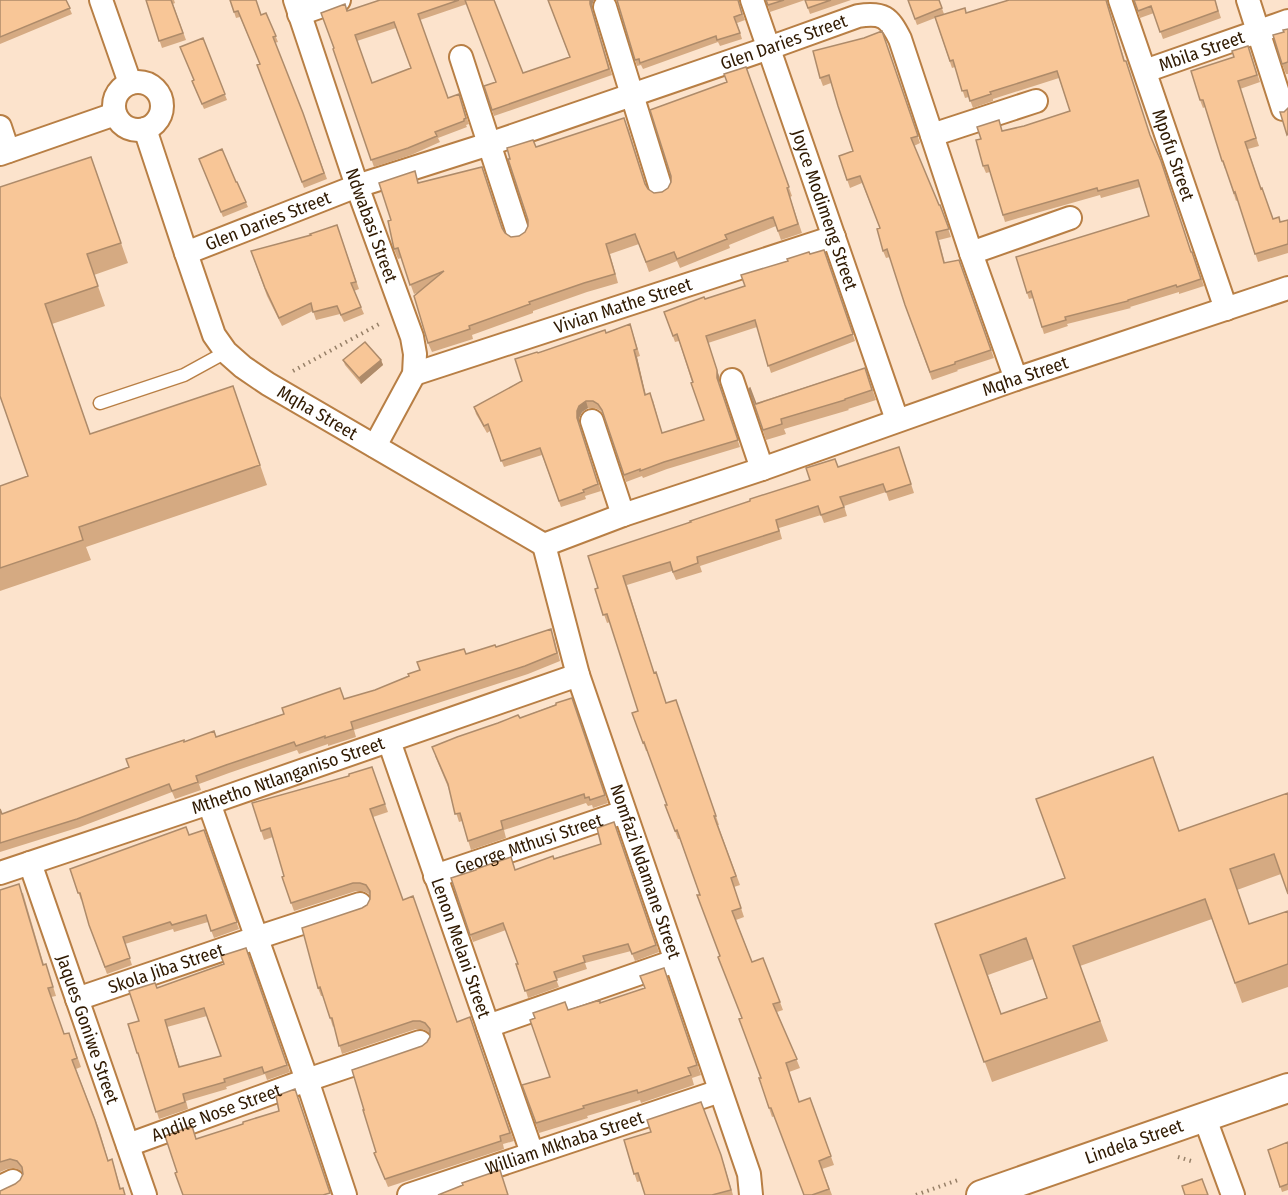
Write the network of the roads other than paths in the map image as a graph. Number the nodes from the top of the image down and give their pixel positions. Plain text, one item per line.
1 (101, 0) edge
2 (339, 0) edge
3 (752, 0) edge
4 (1120, 0) edge
5 (1248, 0) edge
6 (297, 7) edge
7 (605, 7) dead end
8 (1288, 21) edge
9 (1258, 31) junction
10 (769, 48) junction
11 (461, 57) dead end
12 (1145, 71) junction
13 (130, 83) junction
14 (632, 95) junction
15 (1036, 101) dead end
16 (1283, 109) edge
17 (115, 114) junction
18 (0, 127) edge
19 (145, 129) junction
20 (932, 135) junction
21 (489, 144) junction
22 (4, 152) edge
23 (357, 186) junction
24 (661, 189) dead end
25 (1070, 218) dead end
26 (518, 233) dead end
27 (834, 237) junction
28 (186, 253) junction
29 (971, 253) junction
30 (1288, 288) edge
31 (1226, 309) junction
32 (226, 352) junction
33 (414, 374) junction
34 (1016, 379) junction
35 (732, 380) dead end
36 (100, 403) dead end
37 (897, 420) junction
38 (592, 421) dead end
39 (375, 446) junction
40 (762, 469) junction
41 (623, 515) junction
42 (544, 545) junction
43 (578, 675) junction
44 (389, 741) junction
45 (209, 803) junction
46 (624, 812) junction
47 (30, 863) junction
48 (0, 873) edge
49 (435, 876) junction
50 (360, 904) dead end
51 (256, 938) junction
52 (675, 961) junction
53 (78, 999) junction
54 (488, 1026) junction
55 (420, 1042) dead end
56 (307, 1080) junction
57 (1288, 1088) edge
58 (720, 1091) junction
59 (1204, 1116) junction
60 (128, 1145) junction
61 (532, 1154) junction
62 (145, 1195) edge
63 (345, 1195) edge
64 (409, 1195) edge
65 (751, 1195) edge
66 (981, 1195) edge
67 (1233, 1195) edge

1 - 13 street
2 - 6 street
3 - 10 street, Joyce Modimeng Street
4 - 12 street, Mpofu Street
5 - 9 street, Mbila Street
6 - 23 street, Ndwabasi Street
7 - 14 street
8 - 9 street, Mbila Street
9 - 12 street, Mbila Street
9 - 16 street, Mbila Street
10 - 14 street, Glen Daries Street
10 - 20 street, Glen Daries Street
10 - 27 street, Joyce Modimeng Street
11 - 21 street
12 - 31 street, Mpofu Street
13 - 17 street
13 - 19 street
14 - 21 street, Glen Daries Street
14 - 24 street
15 - 20 street
17 - 19 street
17 - 22 street
18 - 22 street
19 - 28 street, Mqha Street
20 - 29 street, Glen Daries Street
21 - 23 street, Glen Daries Street
21 - 26 street
23 - 28 street, Glen Daries Street
23 - 33 street, Ndwabasi Street
25 - 29 street
27 - 33 street, Vivian Mathe Street
27 - 37 street, Joyce Modimeng Street
28 - 32 street, Mqha Street
29 - 34 street, Glen Daries Street
30 - 31 street, Mqha Street
31 - 34 street, Mqha Street
32 - 36 lane
32 - 39 street, Mqha Street
33 - 39 street, Ndwabasi Street
34 - 37 street, Mqha Street
35 - 40 street
37 - 40 street, Mqha Street
38 - 41 street
39 - 42 street, Mqha Street
40 - 41 street, Mqha Street
41 - 42 street, Mqha Street
42 - 43 street, Nomfazi Ndamane Street
43 - 44 street, Mthetho Ntlanganiso Street
43 - 46 street, Nomfazi Ndamane Street
44 - 45 street, Mthetho Ntlanganiso Street
44 - 49 street, Lenon Melani Street
45 - 47 street, Mthetho Ntlanganiso Street
45 - 51 street
46 - 49 street, George Mthusi Street
46 - 52 street, Nomfazi Ndamane Street
47 - 48 street, Mthetho Ntlanganiso Street
47 - 53 street, Jaques Goniwe Street
49 - 54 street, Lenon Melani Street
50 - 51 street, Skola Jiba Street
51 - 53 street, Skola Jiba Street
51 - 56 street
52 - 54 street
52 - 58 street, Nomfazi Ndamane Street
53 - 60 street, Jaques Goniwe Street
54 - 61 street, Lenon Melani Street
55 - 56 street, Andile Nose Street
56 - 60 street, Andile Nose Street
56 - 63 street
57 - 59 street, Lindela Street
58 - 61 street, William Mkhaba Street
58 - 65 street, Nomfazi Ndamane Street
59 - 66 street, Lindela Street
59 - 67 street
60 - 62 street, Jaques Goniwe Street
61 - 64 street, William Mkhaba Street

